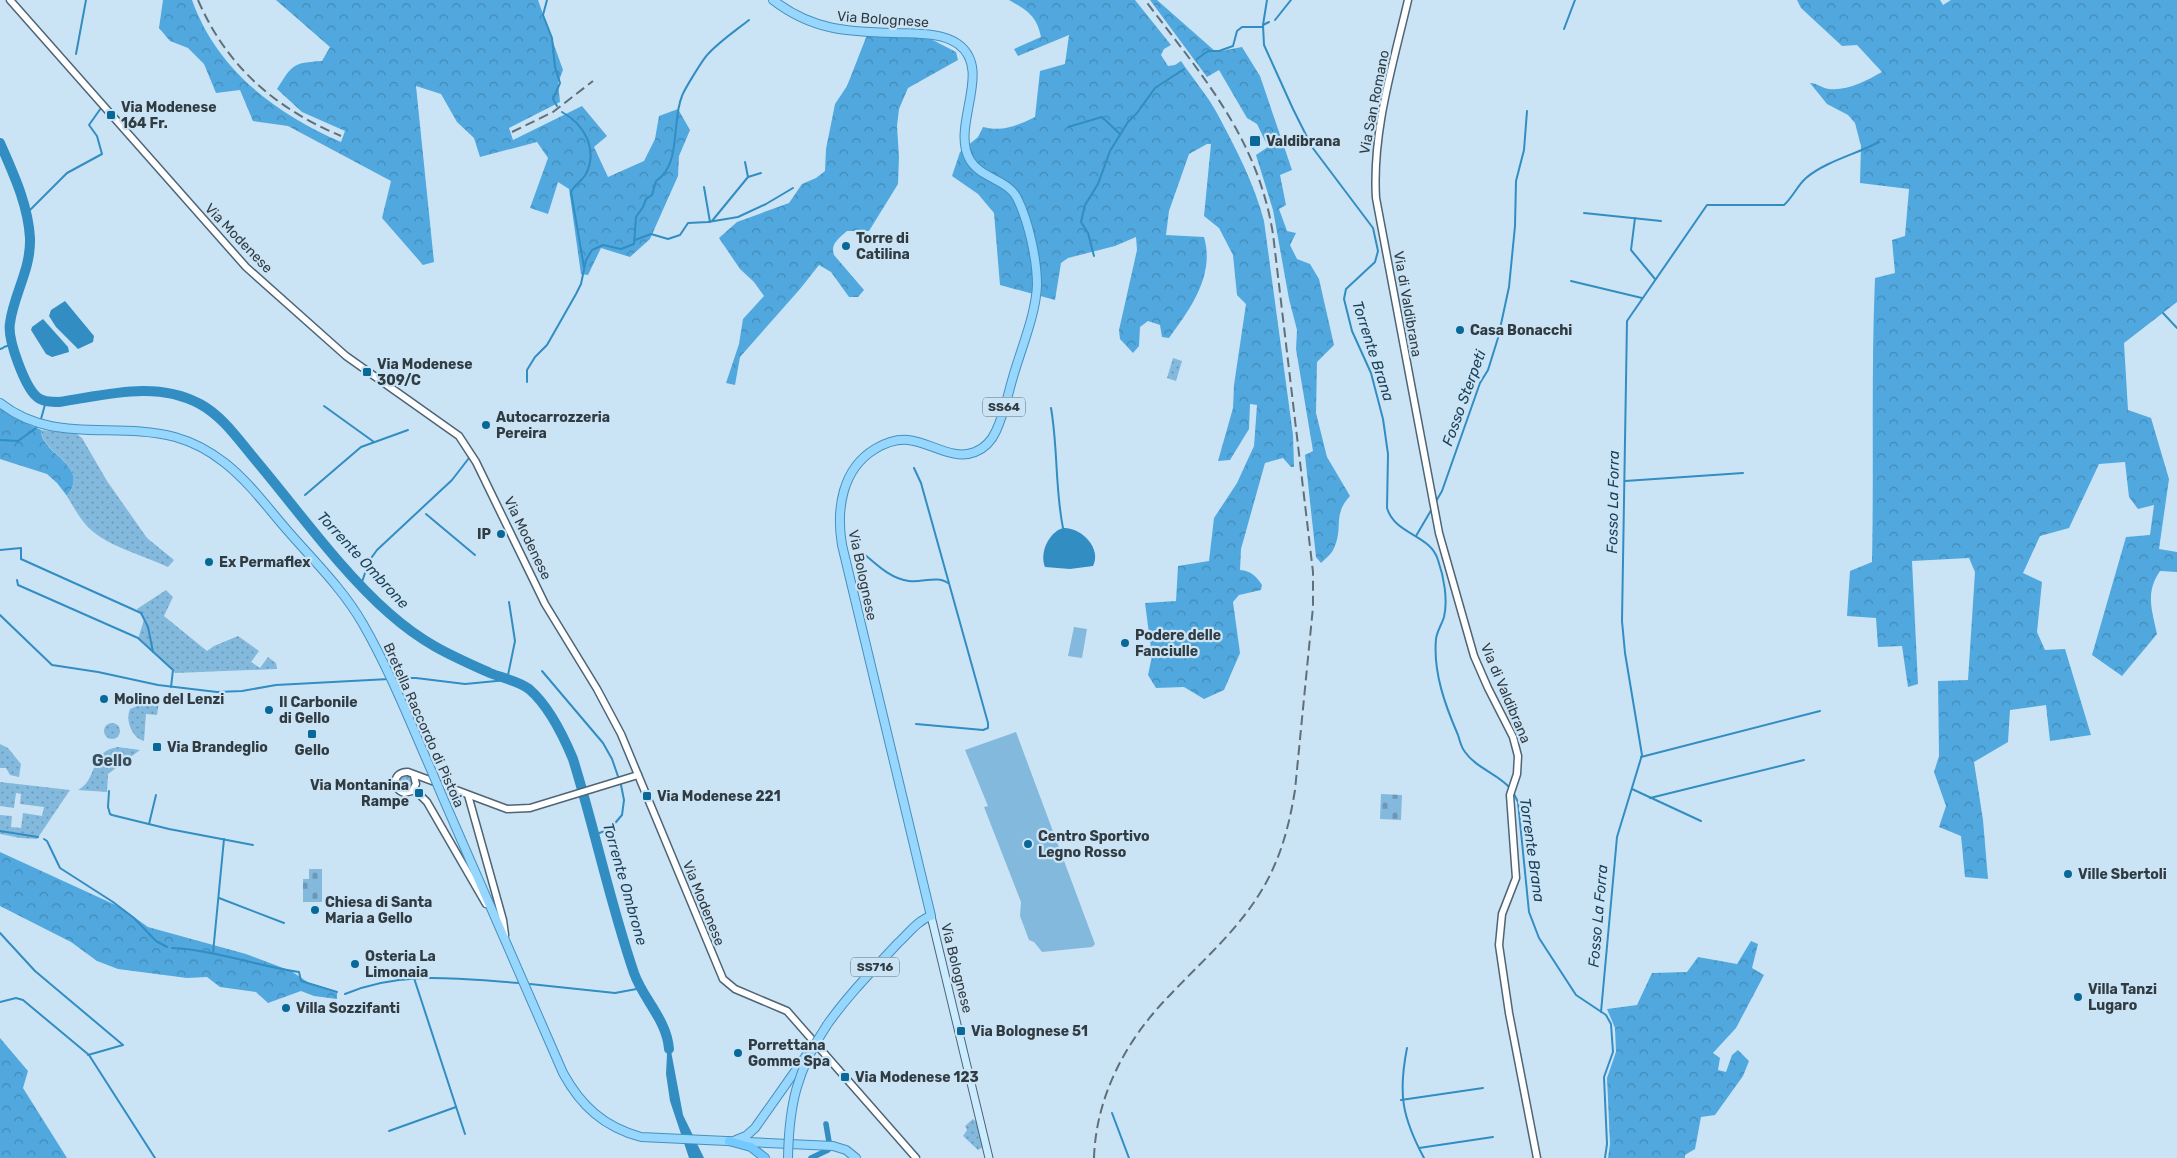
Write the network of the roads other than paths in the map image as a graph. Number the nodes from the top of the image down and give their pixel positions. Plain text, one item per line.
1 (10, 0) edge
2 (773, 0) edge
3 (1408, 0) edge
4 (1378, 209) joint
5 (0, 403) edge
6 (638, 774) junction
7 (414, 776) junction
8 (426, 780) junction
9 (415, 786) junction
10 (468, 795) junction
11 (496, 916) junction
12 (931, 916) junction
13 (505, 936) junction
14 (812, 1048) junction
15 (729, 1141) junction
16 (765, 1158) edge
17 (788, 1158) edge
18 (856, 1158) edge
19 (916, 1158) edge
20 (989, 1158) edge
21 (1537, 1158) edge

1 - 6 street, Via Modenese
2 - 12 main road, Via Bolognese / SS64
3 - 4 street, Via San Romano
4 - 21 street, Via di Valdibrana
5 - 11 main road, Bretella Raccordo di Pistoia, bridge
6 - 10 street
6 - 19 street, Via Modenese
7 - 8 street
7 - 9 street
7 - 9 street
8 - 9 street
8 - 10 street
9 - 11 street
10 - 13 street
11 - 13 main road, Bretella Raccordo di Pistoia
12 - 14 main road, SS716, bridge
12 - 20 main road, Via Bolognese
13 - 15 main road, Bretella Raccordo di Pistoia
14 - 15 main road, bridge
14 - 17 main road, SS716, bridge
15 - 16 highway
15 - 18 main road, Bretella Raccordo di Pistoia

